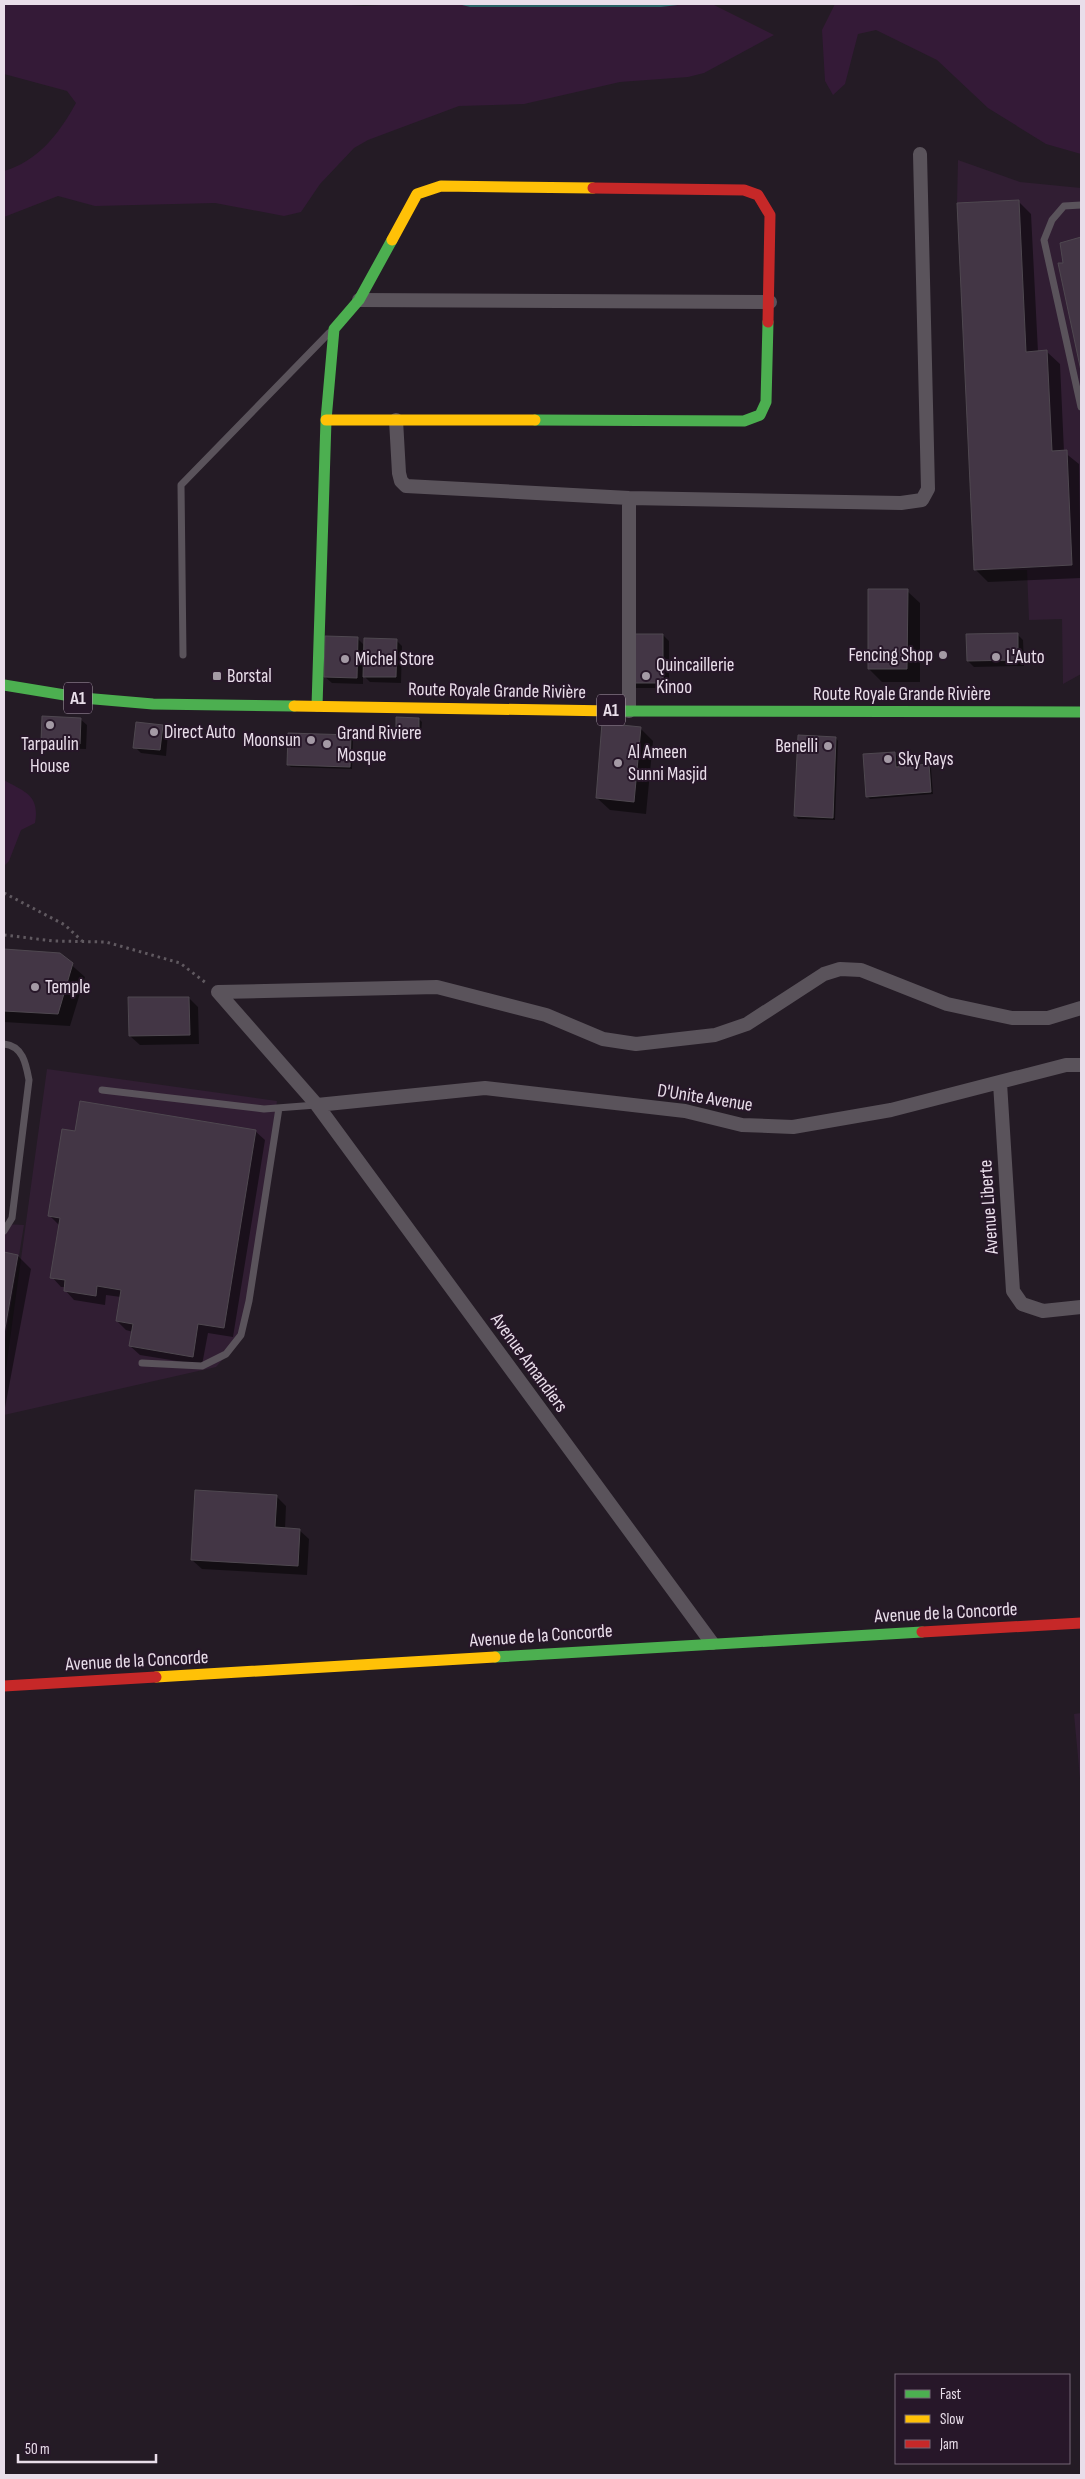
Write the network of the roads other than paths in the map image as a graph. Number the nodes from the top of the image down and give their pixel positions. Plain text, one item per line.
1 (920, 154) dead end
2 (1081, 205) edge
3 (359, 300) junction
4 (770, 302) junction
5 (334, 328) junction
6 (1081, 407) edge
7 (326, 420) junction
8 (396, 420) junction
9 (630, 498) junction
10 (183, 655) dead end
11 (4, 685) edge
12 (1081, 704) edge
13 (317, 706) junction
14 (629, 711) junction
15 (1076, 712) edge
16 (1081, 1008) edge
17 (4, 1044) edge
18 (1081, 1065) edge
19 (1000, 1083) junction
20 (102, 1090) dead end
21 (317, 1105) junction
22 (279, 1108) junction
23 (4, 1231) edge
24 (1081, 1307) edge
25 (142, 1363) dead end
26 (1081, 1623) edge
27 (712, 1643) junction
28 (4, 1686) edge

1 - 9 street
2 - 6 lane
3 - 4 street
3 - 4 street
3 - 5 street
4 - 8 street
5 - 7 street
5 - 10 lane
7 - 8 street
7 - 13 street
8 - 9 street
9 - 14 street
11 - 13 street, Route Royale Grande Rivière / A1
12 - 15 lane
13 - 14 street, Route Royale Grande Rivière / A1
14 - 15 street, Route Royale Grande Rivière / A1
16 - 21 street, Avenue Amandiers
17 - 23 lane
18 - 19 street, D'Unite Avenue
19 - 21 street, D'Unite Avenue
19 - 24 street, Avenue Liberte
20 - 22 lane
21 - 22 lane
21 - 27 street, Avenue Amandiers
22 - 25 lane
26 - 27 street, Avenue de la Concorde
27 - 28 street, Avenue de la Concorde

